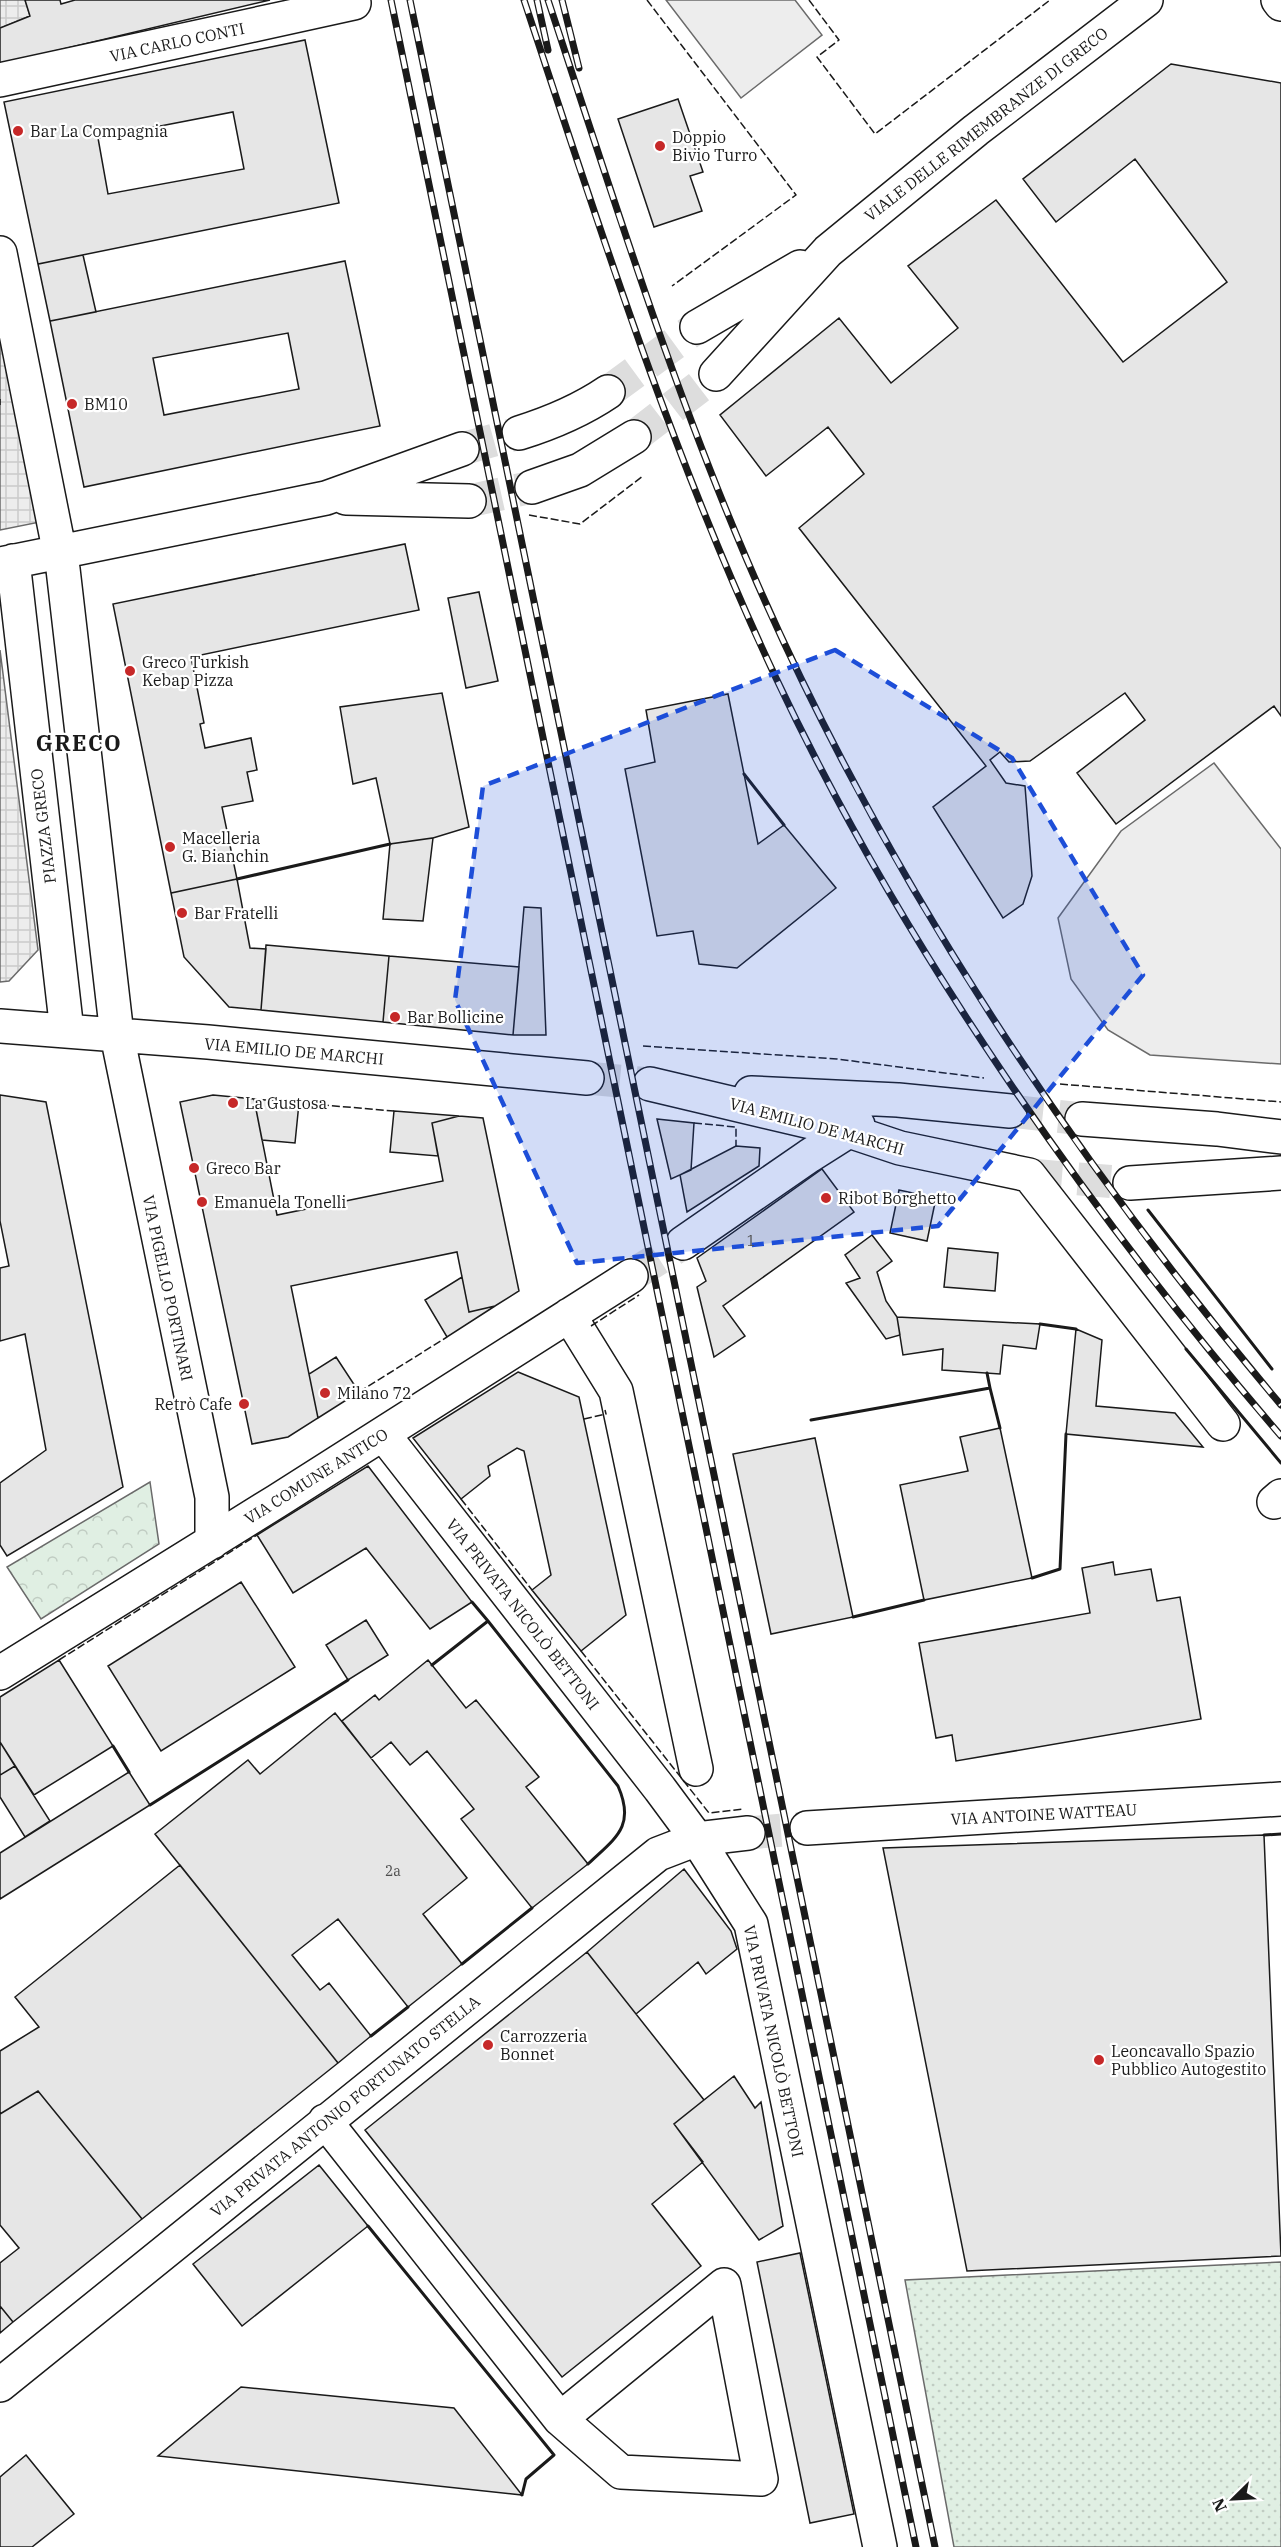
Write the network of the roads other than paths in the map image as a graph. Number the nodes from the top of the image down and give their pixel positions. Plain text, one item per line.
1 (1146, 0) edge
2 (1278, 0) edge
3 (354, 3) dead end
4 (1281, 4) edge
5 (0, 81) edge
6 (828, 251) junction
7 (0, 253) edge
8 (697, 327) tunnel mouth
9 (716, 374) tunnel mouth
10 (608, 392) tunnel mouth
11 (519, 434) tunnel mouth
12 (634, 436) tunnel mouth
13 (462, 449) tunnel mouth
14 (532, 487) tunnel mouth
15 (326, 498) junction
16 (469, 501) tunnel mouth
17 (59, 552) junction
18 (6, 562) edge
19 (0, 1026) edge
20 (67, 1031) junction
21 (117, 1035) junction
22 (587, 1078) tunnel mouth
23 (898, 1100) junction
24 (948, 1104) junction
25 (1010, 1111) tunnel mouth
26 (1082, 1119) tunnel mouth
27 (849, 1131) junction
28 (1281, 1137) edge
29 (937, 1155) junction
30 (1281, 1173) edge
31 (1130, 1183) tunnel mouth
32 (683, 1243) tunnel mouth
33 (631, 1276) tunnel mouth
34 (569, 1315) junction
35 (1223, 1424) dead end
36 (383, 1434) junction
37 (212, 1542) junction
38 (0, 1673) edge
39 (696, 1769) dead end
40 (1281, 1799) edge
41 (807, 1828) tunnel mouth
42 (748, 1833) tunnel mouth
43 (697, 1839) junction
44 (325, 2121) junction
45 (0, 2385) edge
46 (560, 2419) junction
47 (880, 2547) edge

1 - 6 street, VIALE DELLE RIMEMBRANZE DI GRECO
2 - 4 street
3 - 5 street, VIA CARLO CONTI
6 - 8 street, VIALE DELLE RIMEMBRANZE DI GRECO
6 - 9 street, VIALE DELLE RIMEMBRANZE DI GRECO
7 - 17 street
10 - 11 street
12 - 14 street
13 - 15 street
15 - 16 street
15 - 17 street
17 - 18 street, PIAZZA GRECO
17 - 21 street
18 - 20 street, PIAZZA GRECO
19 - 20 street, VIA EMILIO DE MARCHI
20 - 21 street, VIA EMILIO DE MARCHI
21 - 22 street, VIA EMILIO DE MARCHI
21 - 37 street, VIA PIGELLO PORTINARI
23 - 24 street, VIA EMILIO DE MARCHI
23 - 27 street
23 - 27 street, VIA EMILIO DE MARCHI
24 - 25 street, VIA EMILIO DE MARCHI
24 - 29 street
26 - 28 street
27 - 29 street, VIA EMILIO DE MARCHI
27 - 32 street
29 - 35 street, VIA EMILIO DE MARCHI
30 - 31 street
33 - 34 street, VIA COMUNE ANTICO
34 - 36 street, VIA COMUNE ANTICO
34 - 39 street
36 - 37 street, VIA COMUNE ANTICO
36 - 43 street, VIA PRIVATA NICOLÒ BETTONI
37 - 38 street, VIA COMUNE ANTICO
40 - 41 street, VIA ANTOINE WATTEAU
42 - 43 street
43 - 44 street, VIA PRIVATA ANTONIO FORTUNATO STELLA
43 - 47 street, VIA PRIVATA NICOLÒ BETTONI
44 - 45 street, VIA PRIVATA ANTONIO FORTUNATO STELLA
44 - 46 street
46 - 46 street

